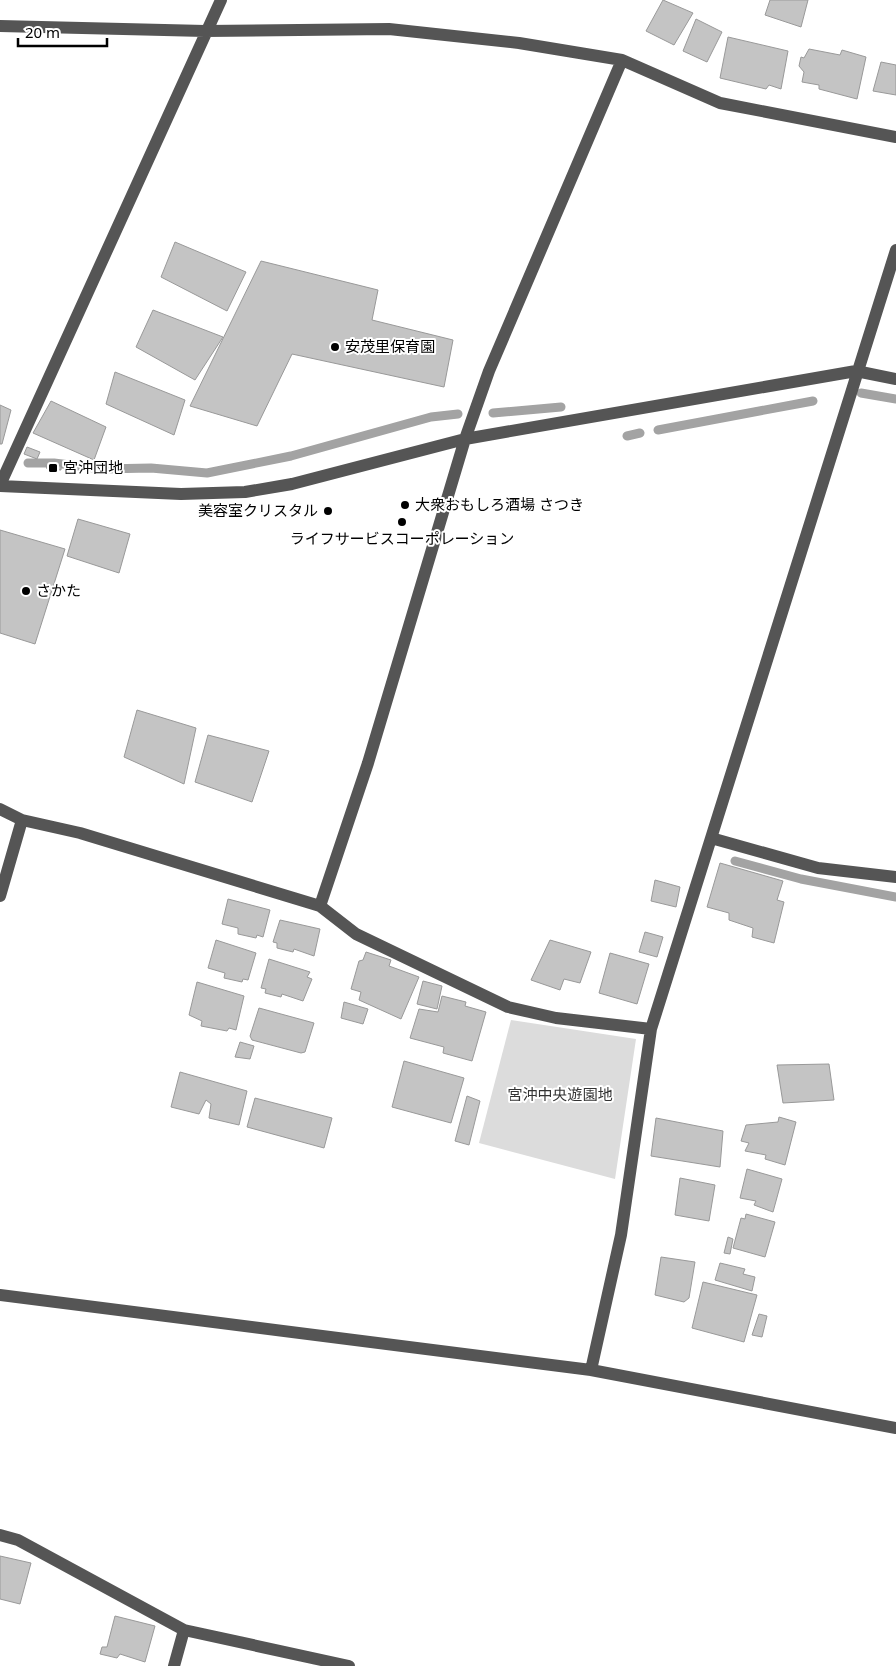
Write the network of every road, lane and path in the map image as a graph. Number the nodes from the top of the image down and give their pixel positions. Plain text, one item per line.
1 (220, 0) edge
2 (0, 26) edge
3 (205, 31) junction
4 (622, 60) junction
5 (896, 137) edge
6 (896, 250) edge
7 (891, 280) edge
8 (856, 371) junction
9 (896, 379) edge
10 (465, 439) junction
11 (0, 485) edge
12 (0, 809) edge
13 (22, 820) junction
14 (711, 838) junction
15 (896, 876) edge
16 (0, 896) edge
17 (320, 906) junction
18 (651, 1029) junction
19 (0, 1295) edge
20 (591, 1370) junction
21 (896, 1428) edge
22 (0, 1535) edge
23 (184, 1630) junction
24 (174, 1666) edge
25 (349, 1666) edge

1 - 3 street
2 - 3 street
3 - 4 street
3 - 11 street
4 - 5 street
4 - 10 street
6 - 7 street
7 - 8 street
8 - 9 street
8 - 10 street
8 - 14 street
10 - 11 street
10 - 17 street
12 - 13 street
13 - 16 street
13 - 17 street
14 - 15 street
14 - 18 street
17 - 18 street
18 - 20 street
19 - 20 street
20 - 21 street
22 - 23 street
23 - 24 street
23 - 25 street

